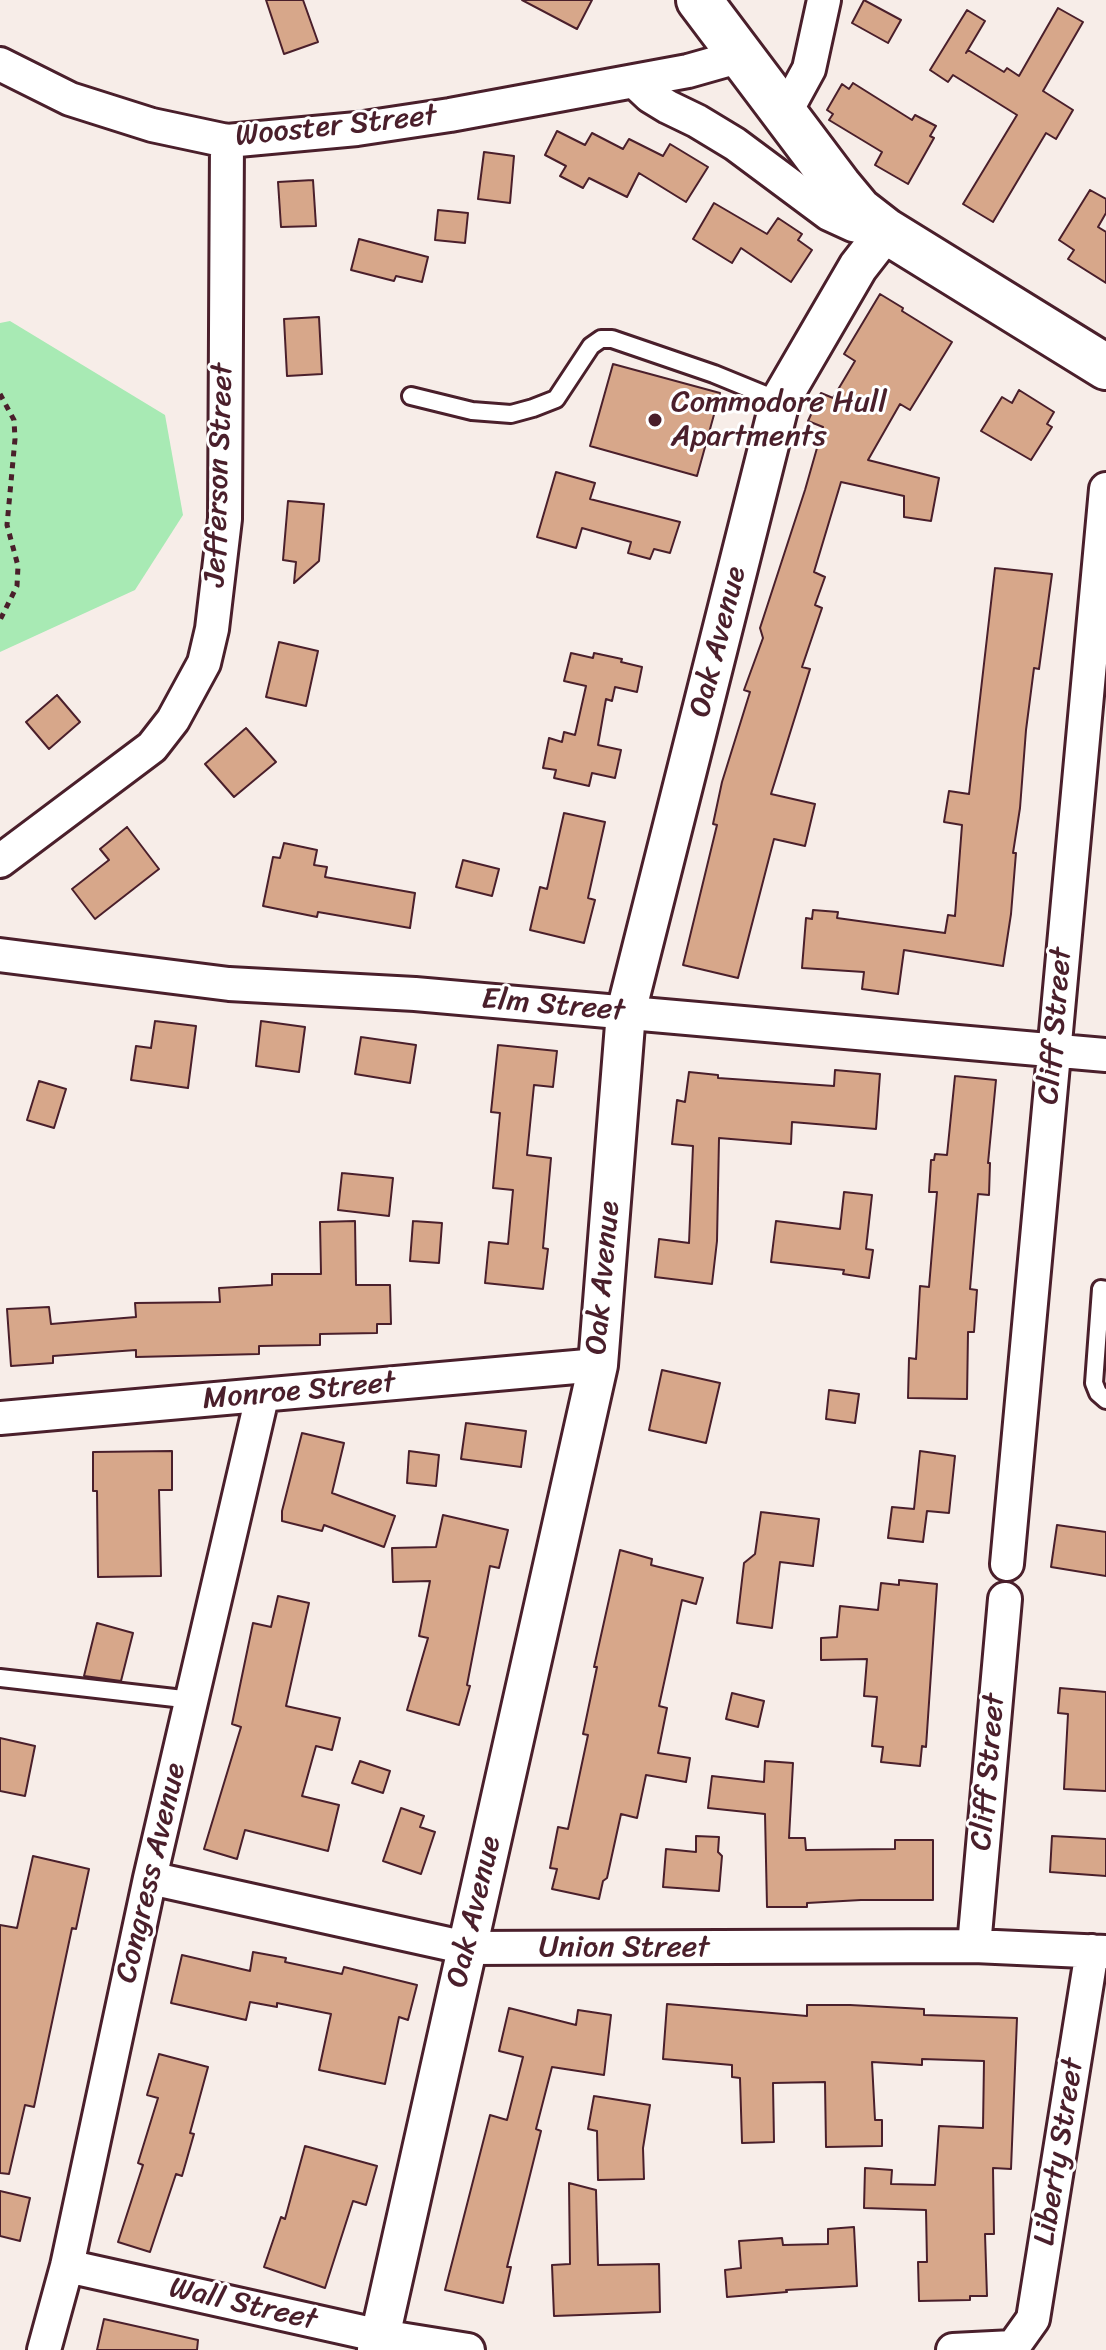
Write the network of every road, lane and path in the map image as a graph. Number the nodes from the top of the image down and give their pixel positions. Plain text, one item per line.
1 (699, 0) edge
2 (824, 0) edge
3 (741, 56) junction
4 (0, 64) edge
5 (634, 81) junction
6 (785, 113) junction
7 (227, 141) junction
8 (886, 231) junction
9 (1106, 367) edge
10 (0, 394) edge
11 (411, 396) dead end
12 (780, 401) junction
13 (1106, 489) edge
14 (0, 620) edge
15 (0, 861) edge
16 (0, 955) edge
17 (626, 1012) junction
18 (1053, 1051) junction
19 (1106, 1055) edge
20 (1106, 1290) edge
21 (598, 1365) junction
22 (262, 1397) junction
23 (1106, 1400) edge
24 (0, 1418) edge
25 (1007, 1564) dead end
26 (1005, 1599) dead end
27 (0, 1678) edge
28 (192, 1700) junction
29 (150, 1878) junction
30 (974, 1946) junction
31 (467, 1948) junction
32 (1099, 1951) edge
33 (67, 2266) junction
34 (379, 2343) edge
35 (44, 2350) edge
36 (468, 2350) edge
37 (953, 2350) edge

1 - 3 main road
2 - 6 street
3 - 5 street, Wooster Street
3 - 6 main road
4 - 7 street, Wooster Street
5 - 7 street, Wooster Street
5 - 8 street
6 - 8 main road
7 - 15 street, Jefferson Street
8 - 9 main road
8 - 12 street, Oak Avenue
10 - 14 path
11 - 12 lane
12 - 17 street, Oak Avenue
13 - 18 street, Cliff Street
16 - 17 street, Elm Street
17 - 18 street, Elm Street
17 - 21 street, Oak Avenue
18 - 19 street, Elm Street
18 - 25 street, Cliff Street
20 - 23 lane
21 - 22 street, Monroe Street
21 - 31 street, Oak Avenue
22 - 24 street, Monroe Street
22 - 28 street, Congress Avenue
26 - 30 street, Cliff Street
27 - 28 lane
28 - 29 street, Congress Avenue
29 - 31 street, Union Street
29 - 33 street, Congress Avenue
30 - 31 street, Union Street
30 - 32 street, Union Street
31 - 34 street, Oak Avenue
32 - 37 street, Liberty Street
33 - 34 street, Wall Street
33 - 35 street, Congress Avenue
34 - 36 street, Wall Street

